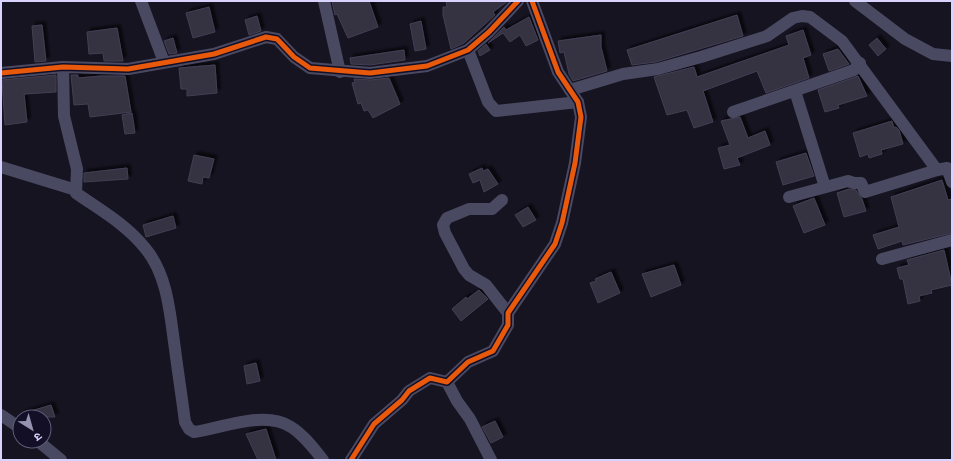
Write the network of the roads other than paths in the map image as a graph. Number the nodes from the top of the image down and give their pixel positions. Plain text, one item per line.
1 (141, 1) edge
2 (324, 1) edge
3 (518, 1) edge
4 (532, 1) edge
5 (855, 1) edge
6 (468, 50) junction
7 (952, 56) edge
8 (164, 62) junction
9 (860, 63) junction
10 (63, 67) junction
11 (340, 72) junction
12 (1, 73) edge
13 (570, 90) junction
14 (795, 91) junction
15 (578, 102) junction
16 (733, 112) dead end
17 (1, 167) edge
18 (937, 170) junction
19 (952, 182) edge
20 (825, 187) junction
21 (76, 190) junction
22 (789, 197) dead end
23 (502, 200) dead end
24 (952, 240) edge
25 (882, 258) dead end
26 (508, 313) junction
27 (447, 382) junction
28 (1, 415) edge
29 (12, 423) edge
30 (48, 449) edge
31 (61, 460) edge
32 (323, 460) edge
33 (351, 460) edge
34 (491, 460) edge

1 - 8 street
2 - 11 street
3 - 6 street
4 - 13 street
5 - 7 street
6 - 11 street
6 - 15 street
8 - 10 street
8 - 11 street
9 - 13 street
9 - 14 street
9 - 18 street
10 - 12 street
10 - 21 street
13 - 15 street
14 - 16 street
14 - 20 street
15 - 26 street
17 - 21 street
18 - 19 street
18 - 20 street
20 - 22 street
21 - 32 street
23 - 26 street
24 - 25 street
26 - 27 street
27 - 33 street
27 - 34 street
28 - 29 street
30 - 31 street

